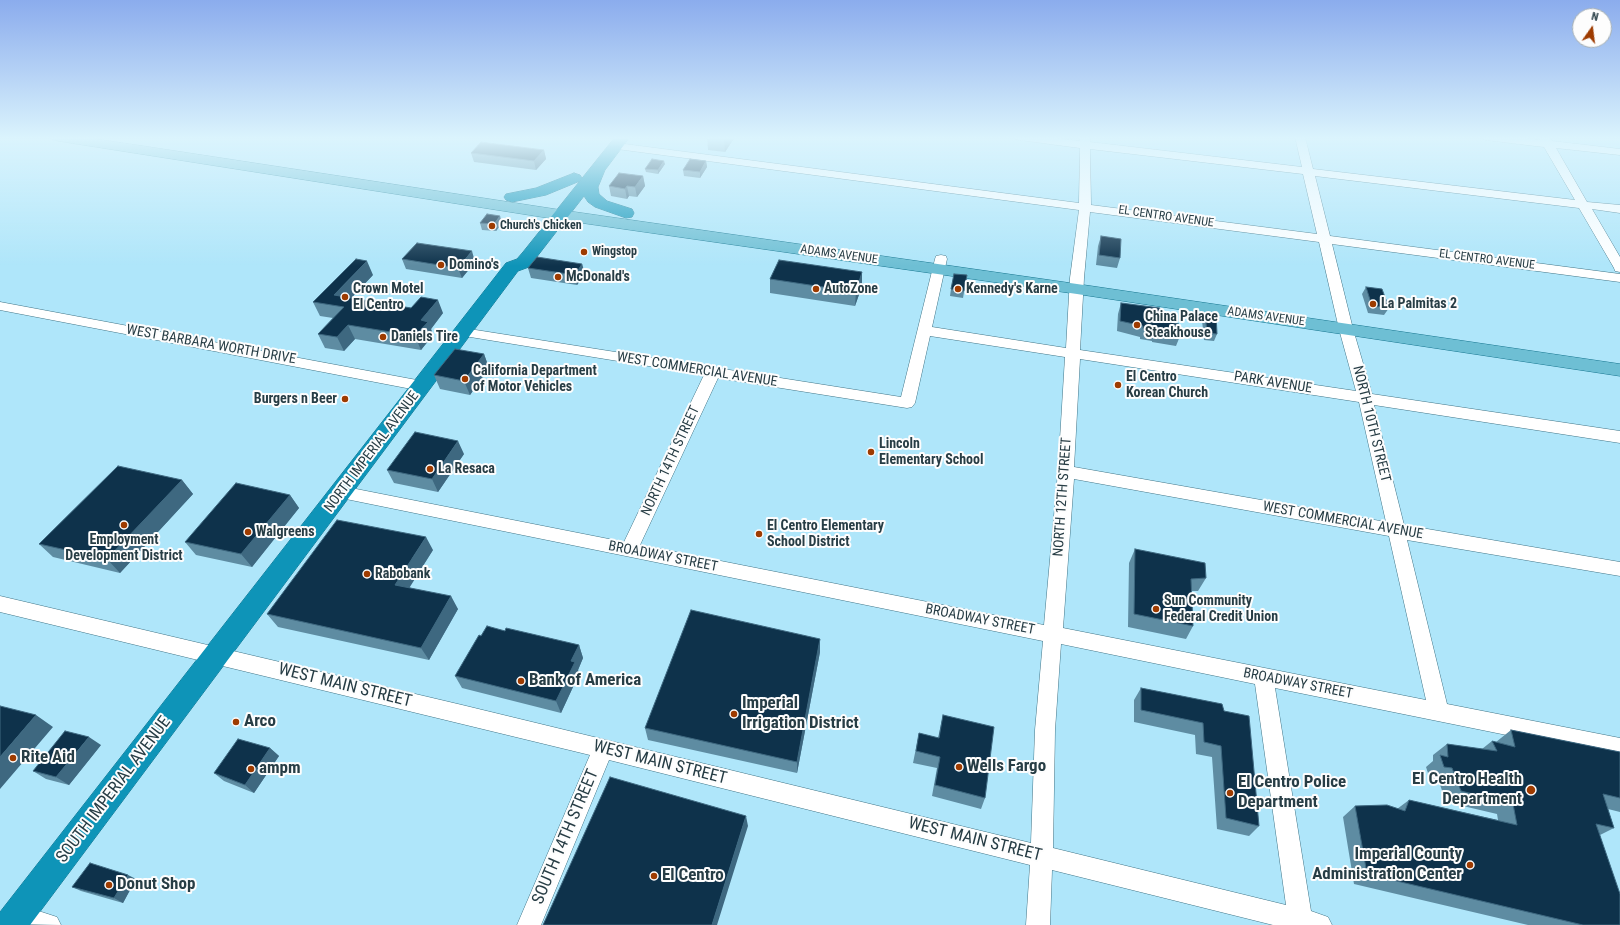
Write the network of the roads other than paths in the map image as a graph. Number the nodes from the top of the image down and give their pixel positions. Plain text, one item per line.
1 (353, 180) edge
2 (354, 180) edge
3 (569, 180) edge
4 (573, 180) edge
5 (586, 180) edge
6 (594, 180) edge
7 (900, 180) edge
8 (1084, 180) edge
9 (1312, 180) edge
10 (1371, 180) edge
11 (1569, 180) edge
12 (512, 197) junction
13 (1583, 205) junction
14 (1084, 206) junction
15 (557, 209) junction
16 (1620, 209) edge
17 (626, 214) junction
18 (1326, 239) junction
19 (940, 264) junction
20 (1620, 268) edge
21 (1620, 278) edge
22 (1077, 283) junction
23 (0, 306) edge
24 (1345, 323) junction
25 (926, 331) junction
26 (464, 332) junction
27 (1073, 353) junction
28 (1620, 357) edge
29 (1620, 370) edge
30 (713, 372) junction
31 (422, 386) junction
32 (1365, 397) junction
33 (1620, 437) edge
34 (1066, 472) junction
35 (340, 492) junction
36 (1397, 531) junction
37 (629, 550) junction
38 (1620, 569) edge
39 (0, 604) edge
40 (1054, 634) junction
41 (217, 655) junction
42 (1264, 677) junction
43 (1439, 712) junction
44 (1620, 748) edge
45 (603, 749) junction
46 (1042, 857) junction
47 (14, 920) edge
48 (1307, 923) edge
49 (49, 925) edge
50 (529, 925) edge
51 (1038, 925) edge

1 - 15 main road, ADAMS AVENUE
2 - 12 main road, ADAMS AVENUE
3 - 12 highway
4 - 15 highway, NORTH IMPERIAL AVENUE
5 - 15 highway, NORTH IMPERIAL AVENUE
6 - 17 highway
7 - 14 street, EL CENTRO AVENUE
8 - 14 street, NORTH 12TH STREET
9 - 18 street, NORTH 10TH STREET
10 - 13 street
11 - 13 street
12 - 15 main road, ADAMS AVENUE
13 - 16 street
13 - 20 street
14 - 18 street, EL CENTRO AVENUE
14 - 22 street, NORTH 12TH STREET
15 - 17 main road, ADAMS AVENUE
15 - 19 main road, ADAMS AVENUE
15 - 26 highway, NORTH IMPERIAL AVENUE
17 - 19 main road, ADAMS AVENUE
18 - 21 street, EL CENTRO AVENUE
18 - 24 street, NORTH 10TH STREET
19 - 22 main road, ADAMS AVENUE
19 - 25 street
22 - 24 main road, ADAMS AVENUE
22 - 27 street, NORTH 12TH STREET
23 - 31 street, WEST BARBARA WORTH DRIVE
24 - 28 main road, ADAMS AVENUE
24 - 29 main road, ADAMS AVENUE
24 - 32 street, NORTH 10TH STREET
25 - 27 street, PARK AVENUE
25 - 30 street, WEST COMMERCIAL AVENUE
26 - 30 street, WEST COMMERCIAL AVENUE
26 - 31 highway, NORTH IMPERIAL AVENUE
27 - 32 street, PARK AVENUE
27 - 34 street, NORTH 12TH STREET
30 - 37 street, NORTH 14TH STREET
31 - 35 highway, NORTH IMPERIAL AVENUE
32 - 33 street, PARK AVENUE
32 - 36 street, NORTH 10TH STREET
34 - 36 street, WEST COMMERCIAL AVENUE
34 - 40 street, NORTH 12TH STREET
35 - 37 street, BROADWAY STREET
35 - 41 highway, NORTH IMPERIAL AVENUE
36 - 38 street, WEST COMMERCIAL AVENUE
36 - 43 street, NORTH 10TH STREET
37 - 40 street, BROADWAY STREET
39 - 41 street, WEST MAIN STREET
40 - 42 street, BROADWAY STREET
40 - 46 street, NORTH 12TH STREET
41 - 45 street, WEST MAIN STREET
41 - 47 highway, SOUTH IMPERIAL AVENUE
42 - 43 street, BROADWAY STREET
42 - 48 street
43 - 44 street, BROADWAY STREET
45 - 46 street, WEST MAIN STREET
45 - 50 street, SOUTH 14TH STREET
46 - 48 street, WEST MAIN STREET
46 - 51 street, NORTH 12TH STREET
47 - 49 street

